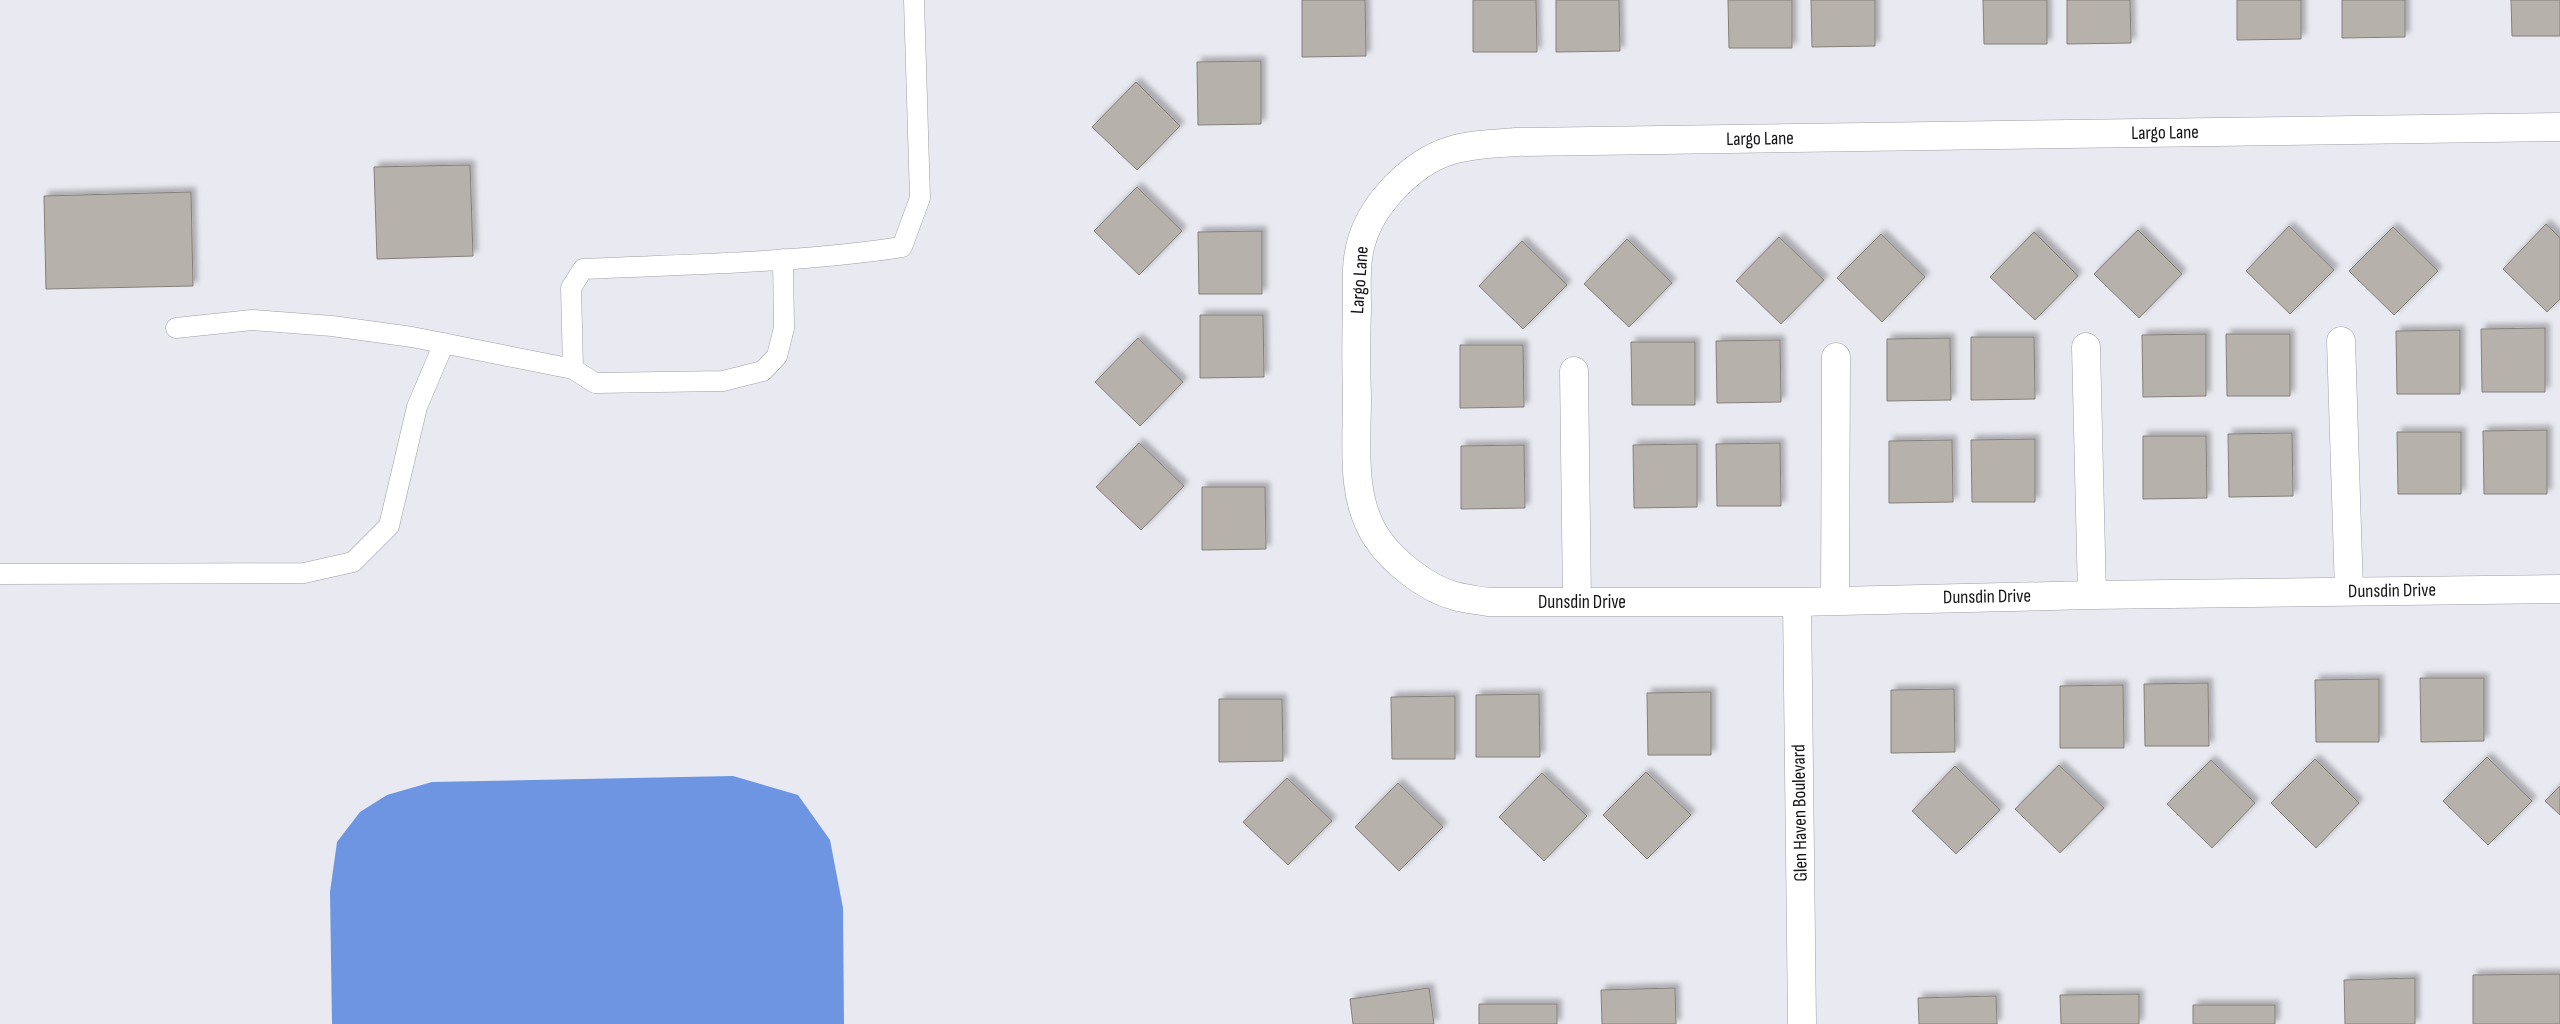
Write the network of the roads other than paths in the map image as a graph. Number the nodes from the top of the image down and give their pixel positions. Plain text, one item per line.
1 (914, 0) edge
2 (2560, 127) edge
3 (783, 259) junction
4 (176, 328) dead end
5 (2341, 341) dead end
6 (444, 343) junction
7 (2086, 348) dead end
8 (1836, 357) dead end
9 (573, 368) junction
10 (1574, 371) dead end
11 (0, 574) edge
12 (1419, 578) joint
13 (2560, 589) edge
14 (2349, 591) junction
15 (2092, 595) junction
16 (1835, 601) junction
17 (1577, 602) junction
18 (1797, 602) junction
19 (1802, 1024) edge

1 - 3 lane
2 - 12 street, Largo Lane
3 - 9 lane
3 - 9 lane
4 - 6 lane
5 - 14 street
6 - 9 lane
6 - 11 lane
7 - 15 street
8 - 16 street
10 - 17 street
12 - 17 street, Dunsdin Drive
13 - 14 street, Dunsdin Drive
14 - 15 street, Dunsdin Drive
15 - 16 street, Dunsdin Drive
16 - 18 street, Dunsdin Drive
17 - 18 street, Dunsdin Drive
18 - 19 street, Glen Haven Boulevard

